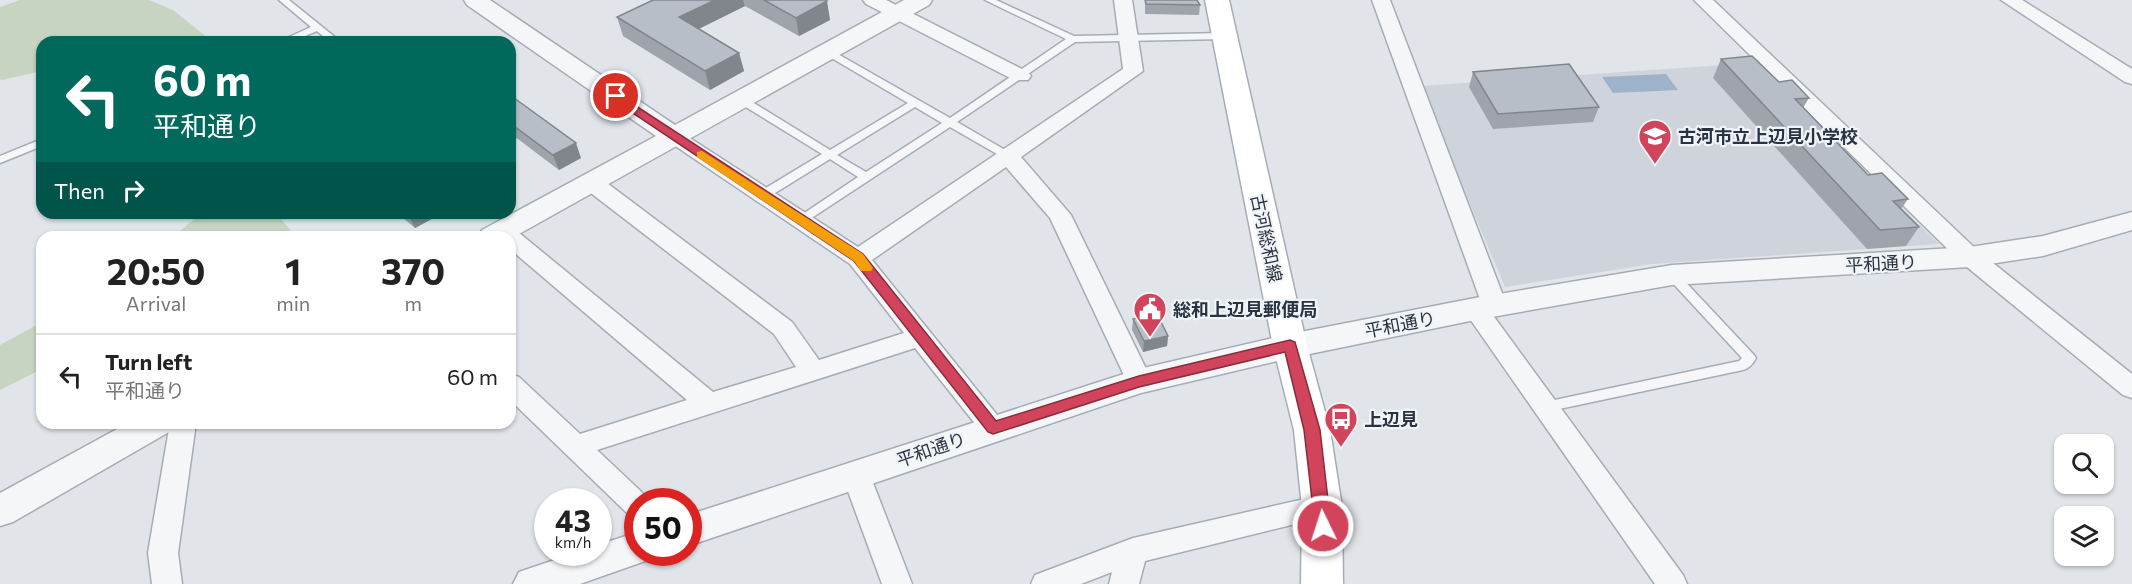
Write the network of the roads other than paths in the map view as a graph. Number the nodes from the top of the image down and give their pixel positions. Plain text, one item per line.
1 (283, 0) edge
2 (872, 0) edge
3 (921, 0) edge
4 (989, 0) edge
5 (1123, 0) edge
6 (1216, 0) edge
7 (1381, 0) edge
8 (1703, 0) edge
9 (2010, 0) edge
10 (485, 2) edge
11 (898, 13) junction
12 (318, 27) junction
13 (297, 36) edge
14 (329, 36) edge
15 (1224, 36) junction
16 (1073, 39) junction
17 (1128, 39) junction
18 (826, 51) junction
19 (1021, 76) junction
20 (2132, 78) edge
21 (740, 99) junction
22 (916, 102) junction
23 (951, 122) junction
24 (672, 135) junction
25 (36, 145) edge
26 (830, 154) junction
27 (1008, 156) junction
28 (0, 160) edge
29 (866, 177) junction
30 (591, 182) junction
31 (763, 195) junction
32 (800, 220) junction
33 (2132, 221) edge
34 (511, 231) edge
35 (516, 247) edge
36 (1970, 257) junction
37 (858, 258) junction
38 (1672, 275) junction
39 (1485, 307) junction
40 (921, 337) junction
41 (1290, 346) junction
42 (813, 371) junction
43 (1139, 381) junction
44 (2132, 388) edge
45 (516, 390) edge
46 (709, 404) junction
47 (1545, 407) junction
48 (993, 428) junction
49 (146, 429) edge
50 (182, 429) edge
51 (575, 446) junction
52 (856, 475) junction
53 (624, 493) edge
54 (1322, 507) junction
55 (0, 511) edge
56 (702, 526) edge
57 (1133, 551) junction
58 (624, 553) edge
59 (1666, 583) edge
60 (167, 584) edge
61 (532, 584) edge
62 (897, 584) edge
63 (1046, 584) edge
64 (1124, 584) edge
65 (1322, 584) edge

1 - 12 lane
2 - 11 street
3 - 11 street
4 - 16 lane
5 - 17 street
6 - 15 main road, 古河総和線
7 - 39 street
8 - 36 street
9 - 20 street
10 - 24 street
11 - 18 street
11 - 19 street
12 - 13 lane
12 - 14 lane
15 - 17 lane
15 - 41 main road, 古河総和線
16 - 17 lane
16 - 19 lane
17 - 27 street
18 - 21 street
18 - 22 lane
19 - 23 lane
21 - 24 street
21 - 26 lane
22 - 23 lane
22 - 26 lane
23 - 27 lane
23 - 29 lane
24 - 30 street
24 - 31 street
25 - 28 lane
26 - 29 lane
26 - 31 lane
27 - 37 street
27 - 43 street
29 - 32 lane
30 - 34 street
30 - 42 street
31 - 32 street
32 - 37 street
33 - 36 street, 平和通り
35 - 46 street
36 - 38 street, 平和通り
36 - 44 street
37 - 40 street
38 - 39 street, 平和通り
38 - 47 lane
39 - 41 street, 平和通り
39 - 47 street
40 - 42 street
40 - 48 street
41 - 43 street, 平和通り
41 - 54 main road, 古河総和線
42 - 46 street
43 - 48 street, 平和通り
45 - 51 street
46 - 51 street
47 - 59 street
48 - 52 street, 平和通り
49 - 55 street
50 - 60 street
51 - 53 street
52 - 56 street, 平和通り
52 - 62 street
54 - 57 street
54 - 65 main road, 古河総和線
57 - 63 street
57 - 64 street
58 - 61 street

